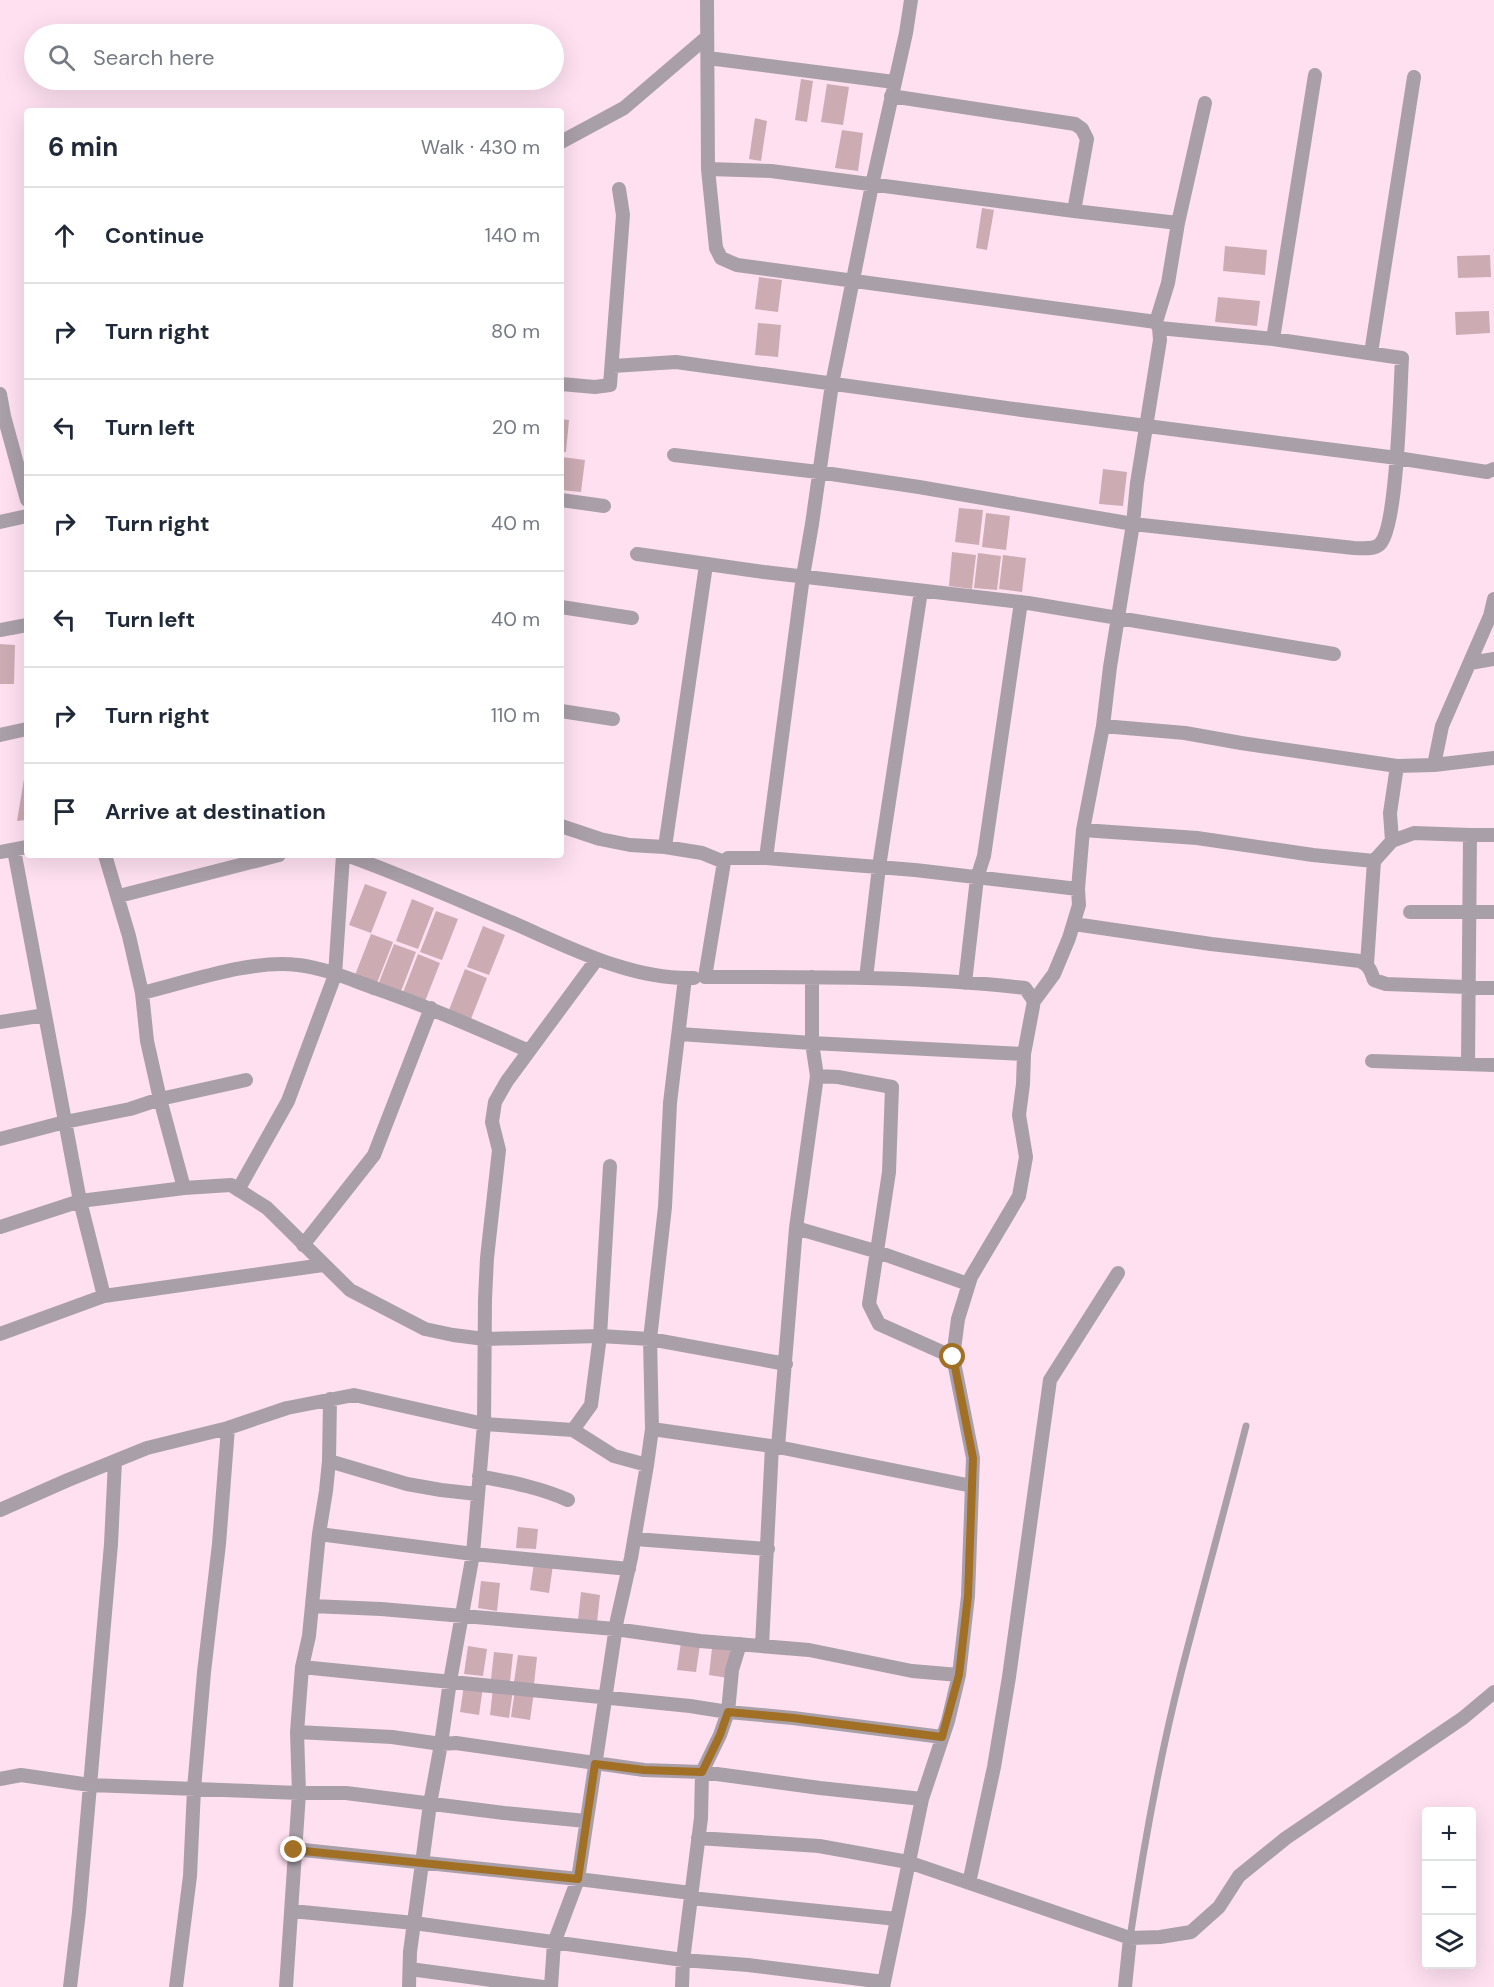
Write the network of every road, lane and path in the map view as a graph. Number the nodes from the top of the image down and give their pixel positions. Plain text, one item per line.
1 (707, 0) edge
2 (911, 0) edge
3 (707, 37) junction
4 (708, 58) junction
5 (1314, 75) dead end
6 (1414, 77) dead end
7 (893, 89) junction
8 (1205, 103) dead end
9 (564, 140) edge
10 (708, 169) junction
11 (872, 185) junction
12 (619, 189) dead end
13 (1074, 211) junction
14 (1178, 223) junction
15 (854, 280) junction
16 (1158, 325) junction
17 (1273, 339) junction
18 (1371, 353) junction
19 (613, 366) junction
20 (564, 384) edge
21 (832, 384) junction
22 (0, 394) edge
23 (2, 417) edge
24 (1146, 426) junction
25 (674, 455) dead end
26 (1397, 458) junction
27 (1494, 469) edge
28 (818, 472) junction
29 (24, 490) edge
30 (564, 500) edge
31 (604, 506) dead end
32 (24, 517) edge
33 (0, 522) edge
34 (1133, 524) junction
35 (637, 554) dead end
36 (706, 565) junction
37 (803, 576) junction
38 (921, 591) junction
39 (1494, 598) edge
40 (1021, 602) junction
41 (564, 607) edge
42 (1117, 617) junction
43 (632, 618) dead end
44 (24, 626) edge
45 (0, 630) edge
46 (1334, 654) dead end
47 (1494, 659) edge
48 (1470, 663) junction
49 (564, 711) edge
50 (613, 719) dead end
51 (1102, 726) junction
52 (24, 730) edge
53 (0, 735) edge
54 (1494, 759) edge
55 (1434, 765) junction
56 (1396, 766) junction
57 (564, 827) edge
58 (1083, 830) junction
59 (1470, 835) junction
60 (1494, 835) edge
61 (1392, 842) junction
62 (665, 847) junction
63 (14, 850) edge
64 (106, 858) edge
65 (267, 858) edge
66 (344, 858) edge
67 (766, 858) junction
68 (370, 859) edge
69 (1374, 861) junction
70 (724, 862) junction
71 (879, 867) junction
72 (976, 878) junction
73 (1078, 890) junction
74 (118, 896) junction
75 (1410, 912) dead end
76 (1470, 912) junction
77 (1494, 912) edge
78 (1074, 924) junction
79 (597, 959) junction
80 (1367, 964) junction
81 (335, 975) junction
82 (705, 977) junction
83 (812, 977) junction
84 (685, 978) junction
85 (866, 978) junction
86 (965, 983) junction
87 (1468, 987) junction
88 (1494, 988) edge
89 (142, 993) junction
90 (1034, 1001) junction
91 (431, 1008) junction
92 (45, 1015) junction
93 (0, 1022) edge
94 (679, 1034) junction
95 (812, 1043) junction
96 (529, 1051) junction
97 (1024, 1054) junction
98 (1372, 1061) dead end
99 (1468, 1064) junction
100 (1494, 1065) edge
101 (817, 1076) junction
102 (246, 1080) dead end
103 (160, 1099) junction
104 (65, 1122) junction
105 (0, 1138) edge
106 (610, 1166) dead end
107 (184, 1188) junction
108 (238, 1190) junction
109 (80, 1201) junction
110 (0, 1227) edge
111 (796, 1228) junction
112 (303, 1245) junction
113 (875, 1251) junction
114 (323, 1265) junction
115 (1118, 1273) dead end
116 (968, 1284) junction
117 (104, 1296) junction
118 (0, 1334) edge
119 (600, 1336) junction
120 (485, 1339) junction
121 (650, 1339) junction
122 (953, 1357) junction
123 (786, 1364) junction
124 (330, 1399) junction
125 (484, 1424) junction
126 (1246, 1426) dead end
127 (228, 1428) junction
128 (573, 1430) junction
129 (652, 1430) junction
130 (775, 1447) junction
131 (115, 1461) junction
132 (328, 1461) junction
133 (647, 1465) junction
134 (479, 1476) junction
135 (972, 1486) junction
136 (477, 1494) junction
137 (568, 1500) dead end
138 (0, 1510) edge
139 (319, 1534) junction
140 (635, 1539) junction
141 (768, 1549) junction
142 (473, 1554) junction
143 (629, 1569) junction
144 (312, 1606) junction
145 (461, 1616) junction
146 (615, 1629) junction
147 (740, 1644) junction
148 (762, 1647) junction
149 (302, 1667) junction
150 (959, 1675) junction
151 (450, 1681) junction
152 (1494, 1692) edge
153 (606, 1698) junction
154 (728, 1712) junction
155 (297, 1732) junction
156 (942, 1737) junction
157 (441, 1743) junction
158 (595, 1764) junction
159 (702, 1772) junction
160 (0, 1779) edge
161 (90, 1785) junction
162 (194, 1789) junction
163 (299, 1793) junction
164 (922, 1799) junction
165 (430, 1804) junction
166 (586, 1821) junction
167 (698, 1838) junction
168 (294, 1850) junction
169 (908, 1862) junction
170 (423, 1864) junction
171 (578, 1879) junction
172 (969, 1884) junction
173 (691, 1896) junction
174 (292, 1911) junction
175 (897, 1919) junction
176 (414, 1923) junction
177 (1130, 1938) junction
178 (554, 1943) junction
179 (683, 1960) junction
180 (410, 1969) junction
181 (884, 1984) edge
182 (70, 1987) edge
183 (176, 1987) edge
184 (286, 1987) edge
185 (409, 1987) edge
186 (543, 1987) edge
187 (551, 1987) edge
188 (682, 1987) edge
189 (1125, 1987) edge

1 - 3 street
2 - 7 street
3 - 4 street
3 - 9 street
4 - 7 street
4 - 10 street
5 - 17 street
6 - 18 street
7 - 11 street
7 - 13 street
8 - 14 street
10 - 11 street
10 - 15 street
11 - 13 street
11 - 15 street
12 - 19 street
13 - 14 street
14 - 16 street
15 - 16 street
15 - 21 street
16 - 17 street
16 - 24 street
17 - 18 street
18 - 26 street
19 - 20 street
19 - 21 street
21 - 24 street
21 - 28 street
22 - 23 street
23 - 29 street
24 - 26 street
24 - 34 street
25 - 28 street
26 - 27 street
26 - 34 street
28 - 34 street
28 - 37 street
30 - 31 street
32 - 33 street
34 - 42 street
35 - 36 street
36 - 37 street
36 - 62 street
37 - 38 street
37 - 67 street
38 - 40 street
38 - 71 street
39 - 48 street
40 - 42 street
40 - 72 street
41 - 43 street
42 - 46 street
42 - 51 street
44 - 45 street
47 - 48 street
48 - 55 street
49 - 50 street
51 - 56 street
51 - 58 street
52 - 53 street
54 - 55 street
55 - 56 street
56 - 61 street
57 - 62 street
58 - 69 street
58 - 73 street
59 - 60 street
59 - 61 street
59 - 76 street
61 - 69 street
62 - 70 street
63 - 92 street
64 - 74 street
65 - 74 street
66 - 81 street
67 - 70 street
67 - 71 street
68 - 79 street
69 - 80 street
70 - 82 street
71 - 72 street
71 - 85 street
72 - 73 street
72 - 86 street
73 - 78 street
74 - 89 street
75 - 76 street
76 - 77 street
76 - 87 street
78 - 80 street
78 - 90 street
79 - 84 street
79 - 96 street
80 - 87 street
81 - 89 street
81 - 91 street
81 - 108 street
82 - 83 street
82 - 84 street
83 - 85 street
83 - 95 street
84 - 94 street
85 - 86 street
86 - 90 street
87 - 88 street
87 - 99 street
89 - 103 street
90 - 97 street
91 - 96 street
91 - 112 street
92 - 93 street
92 - 104 street
94 - 95 street
94 - 121 street
95 - 97 street
95 - 101 street
96 - 120 street
97 - 116 street
98 - 99 street
99 - 100 street
101 - 111 street
101 - 113 street
102 - 103 street
103 - 104 street
103 - 107 street
104 - 105 street
104 - 109 street
106 - 119 street
107 - 108 street
107 - 109 street
108 - 112 street
109 - 110 street
109 - 117 street
111 - 113 street
111 - 123 street
112 - 114 street
113 - 116 street
113 - 122 street
114 - 117 street
114 - 120 street
115 - 172 street
116 - 122 street
117 - 118 street
119 - 120 street
119 - 121 street
119 - 128 street
120 - 125 street
121 - 123 street
121 - 129 street
122 - 135 street
123 - 130 street
124 - 125 street
124 - 127 street
124 - 132 street
125 - 128 street
125 - 134 street
126 - 177 lane
127 - 131 street
127 - 162 street
128 - 133 street
129 - 130 street
129 - 133 street
130 - 135 street
130 - 141 street
131 - 138 street
131 - 161 street
132 - 136 street
132 - 139 street
133 - 140 street
134 - 136 street
134 - 137 street
135 - 150 street
136 - 142 street
139 - 142 street
139 - 144 street
140 - 141 street
140 - 143 street
141 - 148 street
142 - 143 street
142 - 145 street
143 - 146 street
144 - 145 street
144 - 149 street
145 - 146 street
145 - 151 street
146 - 147 street
146 - 153 street
147 - 148 street
147 - 154 street
148 - 150 street
149 - 151 street
149 - 155 street
150 - 156 street
151 - 153 street
151 - 157 street
152 - 177 street
153 - 154 street
153 - 158 street
154 - 156 street
154 - 159 street
155 - 157 street
155 - 163 street
156 - 164 street
157 - 158 street
157 - 165 street
158 - 159 street
158 - 166 street
159 - 164 street
159 - 167 street
160 - 161 street
161 - 162 street
161 - 182 street
162 - 163 street
162 - 183 street
163 - 165 street
163 - 168 street
164 - 169 street
165 - 166 street
165 - 170 street
166 - 171 street
167 - 169 street
167 - 173 street
168 - 170 street
168 - 174 street
169 - 172 street
169 - 175 street
170 - 171 street
170 - 176 street
171 - 173 street
171 - 178 street
172 - 177 street
173 - 175 street
173 - 179 street
174 - 176 street
174 - 184 street
175 - 181 street
176 - 178 street
176 - 180 street
177 - 189 street
178 - 179 street
178 - 187 street
179 - 181 street
179 - 188 street
180 - 185 street
180 - 186 street

